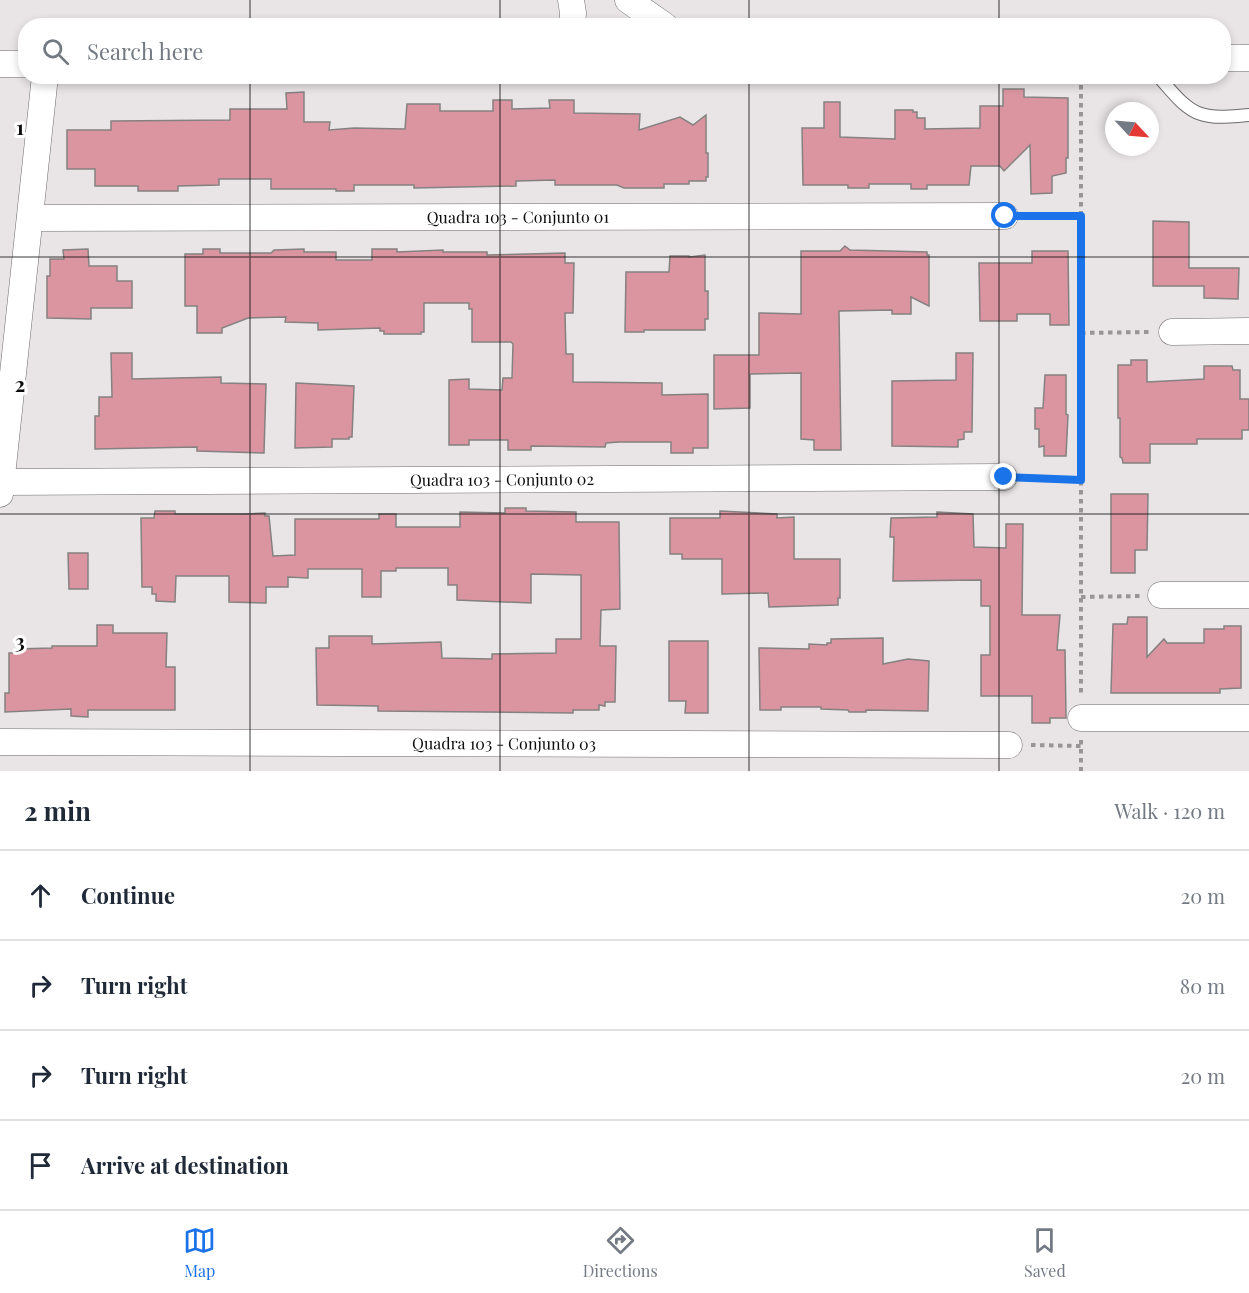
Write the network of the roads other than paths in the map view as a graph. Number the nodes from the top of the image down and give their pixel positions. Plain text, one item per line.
1 (571, 0) edge
2 (628, 0) edge
3 (573, 18) edge
4 (654, 18) edge
5 (1231, 58) edge
6 (1249, 58) edge
7 (0, 64) edge
8 (18, 64) edge
9 (44, 84) edge
10 (1166, 84) edge
11 (1249, 115) edge
12 (1005, 216) road end
13 (30, 218) junction
14 (1172, 332) road end
15 (1249, 332) edge
16 (7, 356) edge
17 (1004, 477) road end
18 (1, 488) edge
19 (1161, 595) road end
20 (1249, 595) edge
21 (1081, 718) road end
22 (1249, 718) edge
23 (0, 742) edge
24 (1009, 745) road end

1 - 3 street
2 - 4 street
5 - 6 street
7 - 8 street
9 - 13 street
10 - 11 lane
12 - 13 street, Quadra 103 - Conjunto 01
13 - 16 street
14 - 15 street
16 - 18 street
17 - 18 street, Quadra 103 - Conjunto 02
19 - 20 street
21 - 22 street
23 - 24 street, Quadra 103 - Conjunto 03

